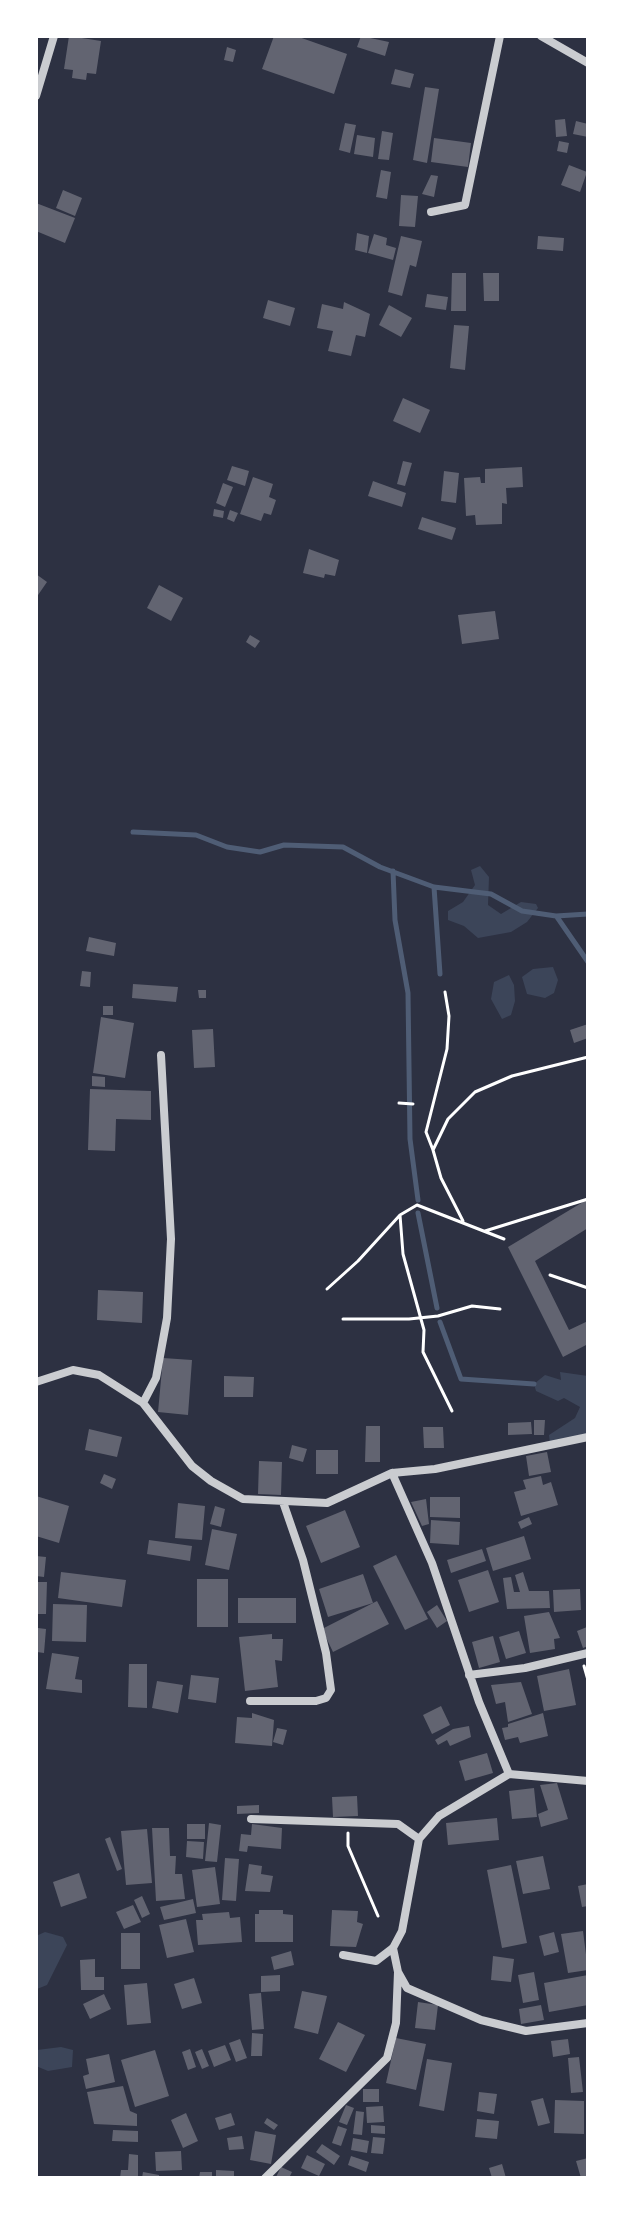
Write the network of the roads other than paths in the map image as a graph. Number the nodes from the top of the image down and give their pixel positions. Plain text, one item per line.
1 (54, 36) edge
2 (500, 36) edge
3 (541, 36) edge
4 (588, 63) edge
5 (36, 96) edge
6 (431, 212) dead end
7 (161, 1055) dead end
8 (36, 1382) edge
9 (143, 1403) junction
10 (588, 1437) edge
11 (392, 1473) junction
12 (283, 1502) junction
13 (588, 1653) edge
14 (469, 1675) junction
15 (250, 1701) dead end
16 (509, 1774) junction
17 (588, 1781) edge
18 (251, 1819) dead end
19 (419, 1839) junction
20 (393, 1948) junction
21 (343, 1955) dead end
22 (398, 1972) junction
23 (588, 2023) edge
24 (265, 2178) edge

1 - 5 street
2 - 6 street
3 - 4 street
7 - 9 street
8 - 9 street
9 - 12 street
10 - 11 street
11 - 12 street
11 - 14 street
12 - 15 street
13 - 14 street
14 - 16 street
16 - 17 street
16 - 19 street
18 - 19 street
19 - 20 street
20 - 21 street
20 - 22 street
22 - 23 street
22 - 24 street

